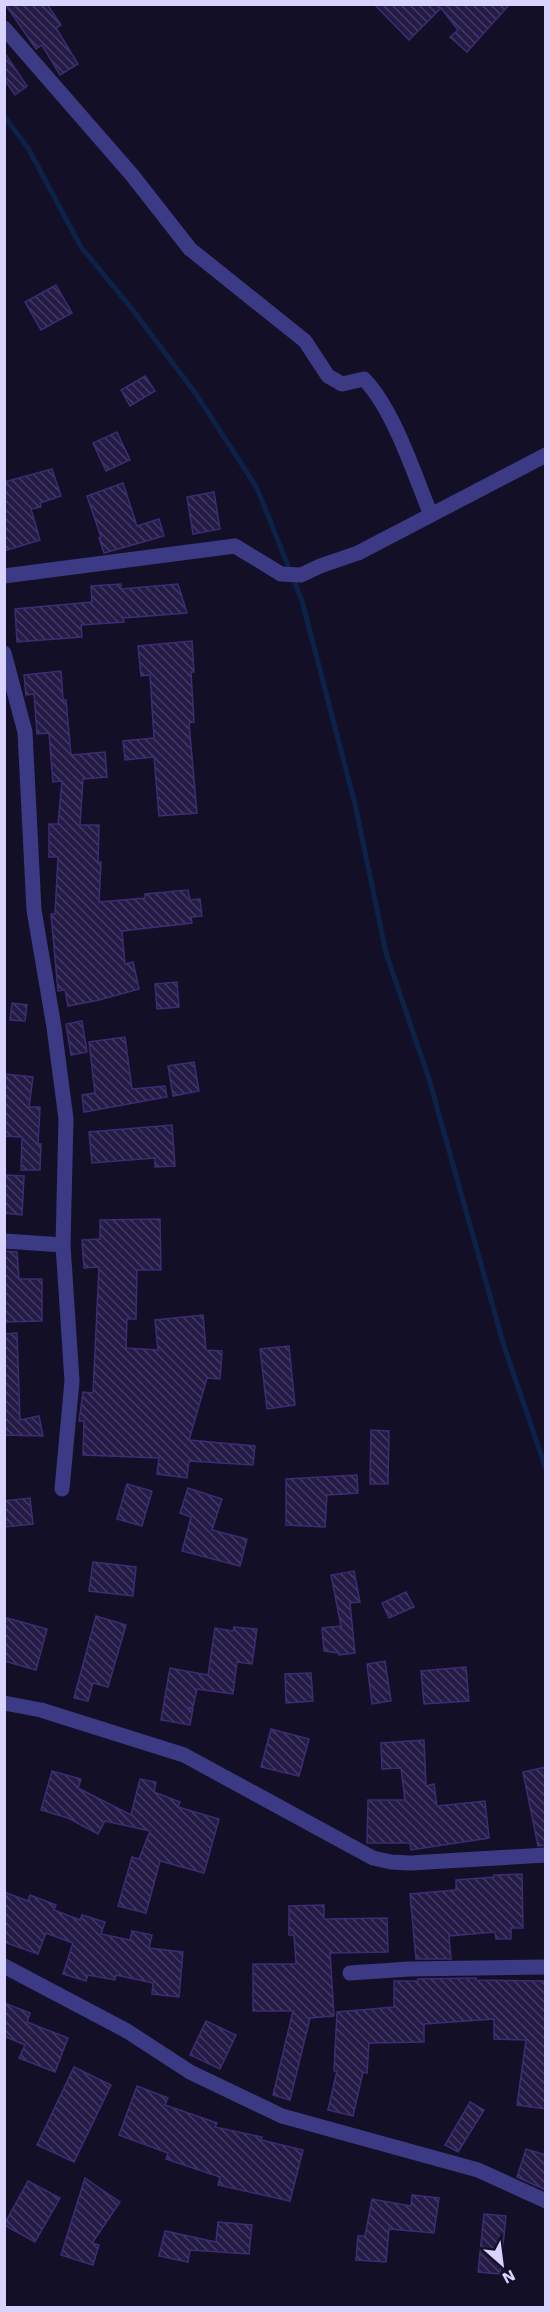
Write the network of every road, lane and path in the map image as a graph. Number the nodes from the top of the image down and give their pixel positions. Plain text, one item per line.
1 (4, 28) edge
2 (546, 455) edge
3 (431, 515) junction
4 (4, 576) edge
5 (4, 653) edge
6 (4, 1241) edge
7 (63, 1245) junction
8 (62, 1489) dead end
9 (4, 1703) edge
10 (546, 1855) edge
11 (4, 1966) edge
12 (546, 1967) edge
13 (350, 1973) dead end
14 (546, 2201) edge

1 - 3 street
2 - 3 street
3 - 4 street
5 - 7 street
6 - 7 street
7 - 8 street
9 - 10 street
11 - 14 street
12 - 13 street

